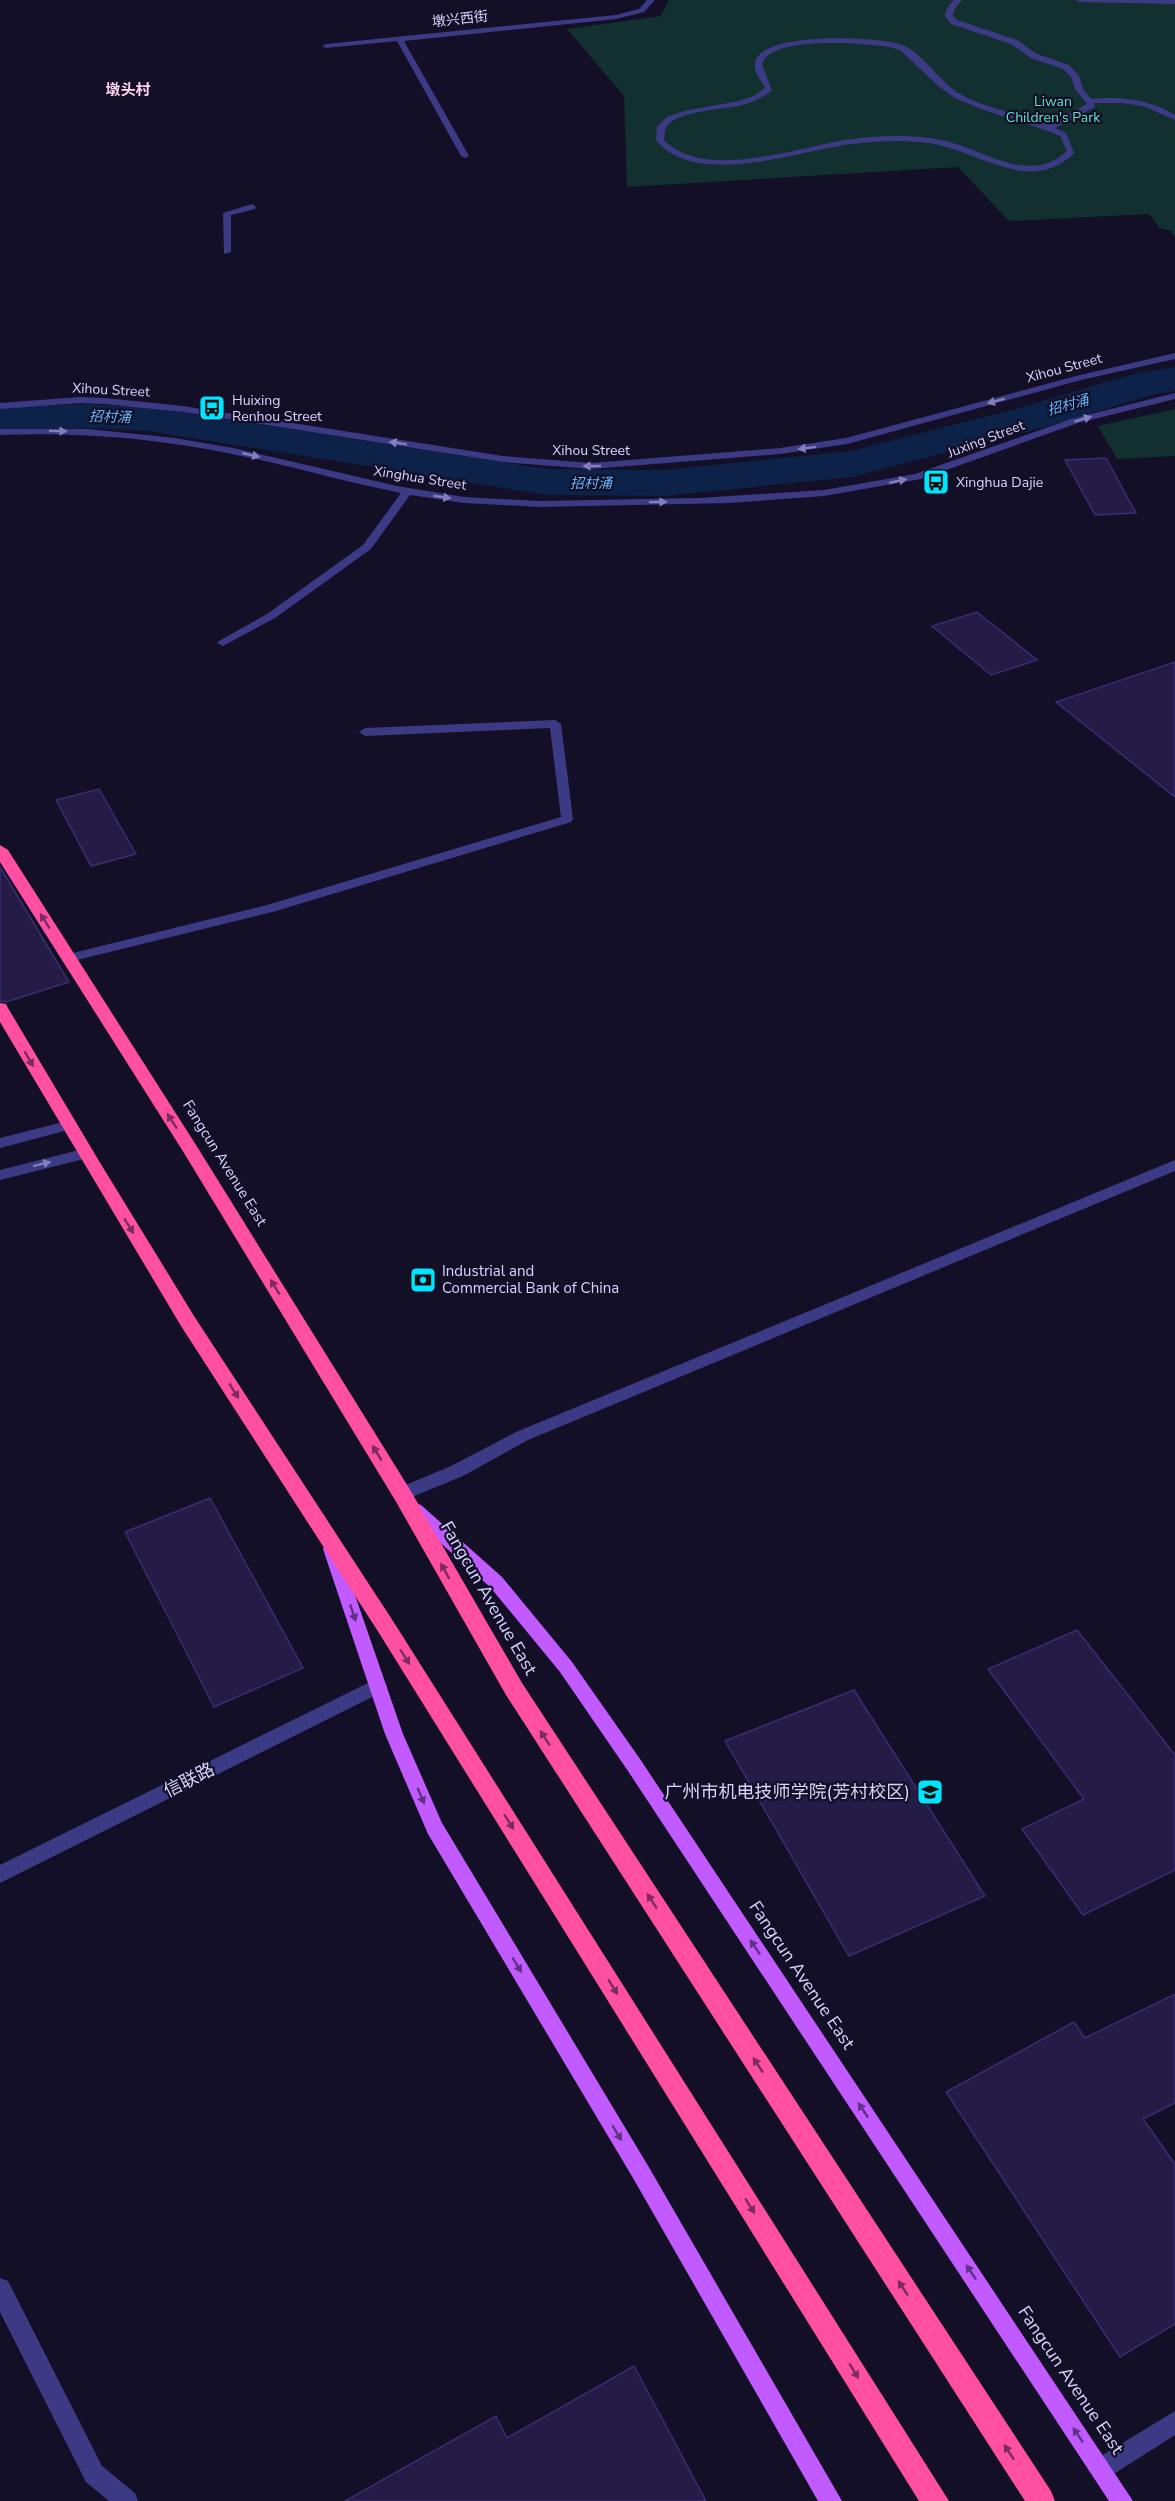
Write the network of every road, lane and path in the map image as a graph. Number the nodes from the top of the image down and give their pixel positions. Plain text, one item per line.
1 (651, 0) edge
2 (958, 0) edge
3 (1080, 0) edge
4 (1175, 2) edge
5 (399, 39) junction
6 (326, 46) dead end
7 (1089, 101) junction
8 (1175, 118) edge
9 (1051, 129) junction
10 (465, 156) dead end
11 (252, 207) dead end
12 (227, 252) dead end
13 (1175, 356) edge
14 (1175, 396) edge
15 (0, 406) edge
16 (0, 432) edge
17 (407, 492) junction
18 (841, 492) joint
19 (223, 643) dead end
20 (365, 732) dead end
21 (0, 849) edge
22 (69, 958) junction
23 (0, 1008) edge
24 (67, 1126) junction
25 (0, 1143) edge
26 (84, 1154) junction
27 (1175, 1166) edge
28 (0, 1175) edge
29 (404, 1499) junction
30 (327, 1538) junction
31 (378, 1686) junction
32 (0, 1874) edge
33 (0, 2289) edge
34 (1175, 2422) edge
35 (1101, 2469) junction
36 (127, 2501) edge
37 (831, 2501) edge
38 (935, 2501) edge
39 (1041, 2501) edge
40 (1122, 2501) edge

1 - 5 street, 墩兴西街
2 - 7 street
3 - 4 street
5 - 6 street, 墩兴西街
5 - 10 street
7 - 8 street
7 - 9 street
9 - 9 street
11 - 12 street
13 -> 15 street, Xihou Street
18 -> 14 street, Juxing Street
16 -> 17 street, Xinghua Street
17 -> 18 street, Xinghua Street
17 - 19 street
20 - 22 street
22 -> 21 highway, Fangcun Avenue East
29 -> 22 highway, Fangcun Avenue East
23 -> 24 highway
24 - 25 street
24 - 26 highway
28 -> 26 street
26 -> 30 highway
27 - 29 street
35 -> 29 main road, Fangcun Avenue East
39 -> 29 highway, Fangcun Avenue East
30 -> 31 main road
30 -> 38 highway
31 - 32 street, 信联路
31 -> 37 main road
33 - 36 street
34 - 35 street
35 - 40 main road, Fangcun Avenue East

